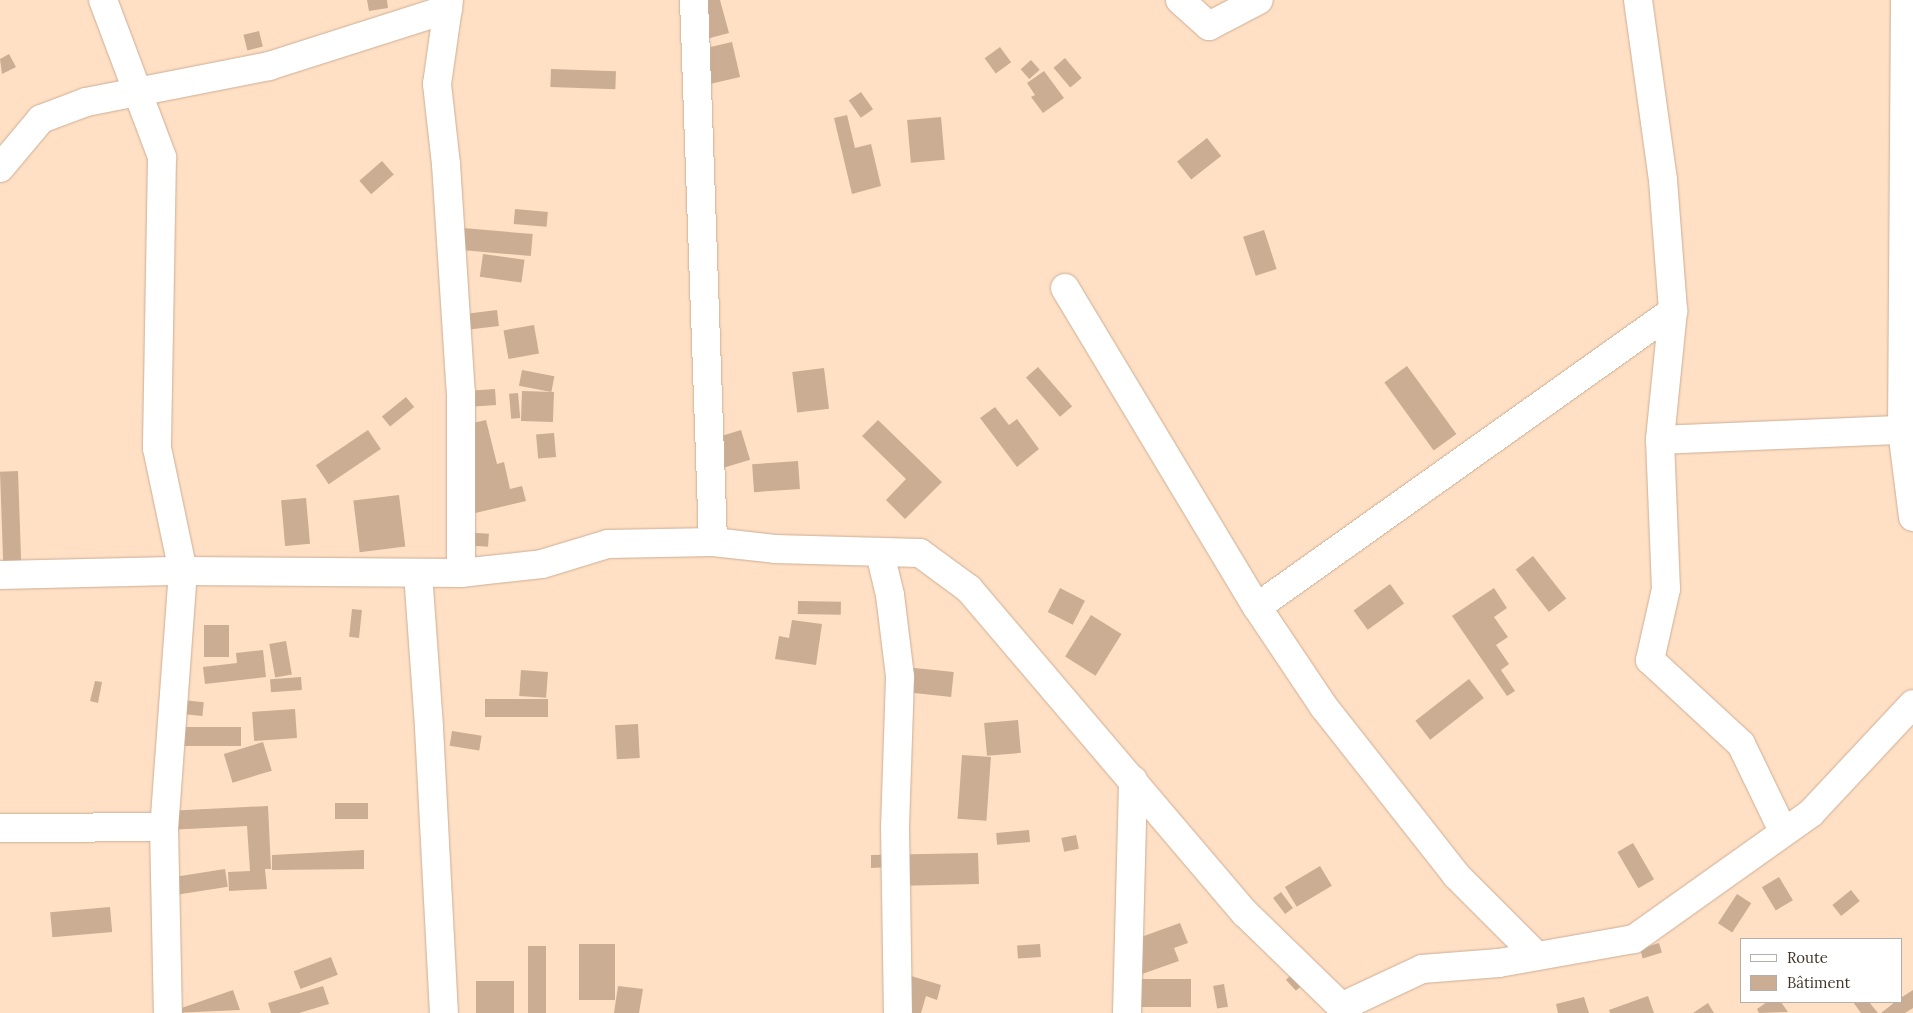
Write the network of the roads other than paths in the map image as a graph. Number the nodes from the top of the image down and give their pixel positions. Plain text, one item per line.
1 (103, 0) edge
2 (694, 0) edge
3 (1180, 0) edge
4 (1259, 0) edge
5 (1638, 0) edge
6 (1905, 0) edge
7 (449, 5) edge
8 (139, 92) junction
9 (0, 168) edge
10 (1065, 288) dead end
11 (1672, 312) junction
12 (1902, 430) junction
13 (1660, 440) junction
14 (1913, 518) edge
15 (713, 542) junction
16 (880, 553) junction
17 (182, 571) junction
18 (418, 573) junction
19 (461, 573) junction
20 (0, 575) edge
21 (1257, 607) junction
22 (1913, 704) edge
23 (1133, 780) junction
24 (164, 827) junction
25 (0, 828) edge
26 (1783, 831) junction
27 (1536, 955) junction
28 (1345, 1009) edge
29 (168, 1013) edge
30 (444, 1013) edge
31 (898, 1013) edge
32 (1128, 1013) edge

1 - 8 street
2 - 15 street
3 - 4 street
5 - 11 street
6 - 12 street
7 - 8 street
7 - 19 street
8 - 9 street
8 - 17 street
10 - 21 street
11 - 13 street
11 - 21 street
12 - 13 street
12 - 14 street
13 - 26 street
15 - 16 street
15 - 19 street
16 - 23 street
16 - 31 street
17 - 18 street
17 - 20 street
17 - 24 street
18 - 19 street
18 - 30 street
21 - 27 street
22 - 26 street
23 - 28 street
23 - 32 street
24 - 25 street
24 - 29 street
26 - 27 street
27 - 28 street

